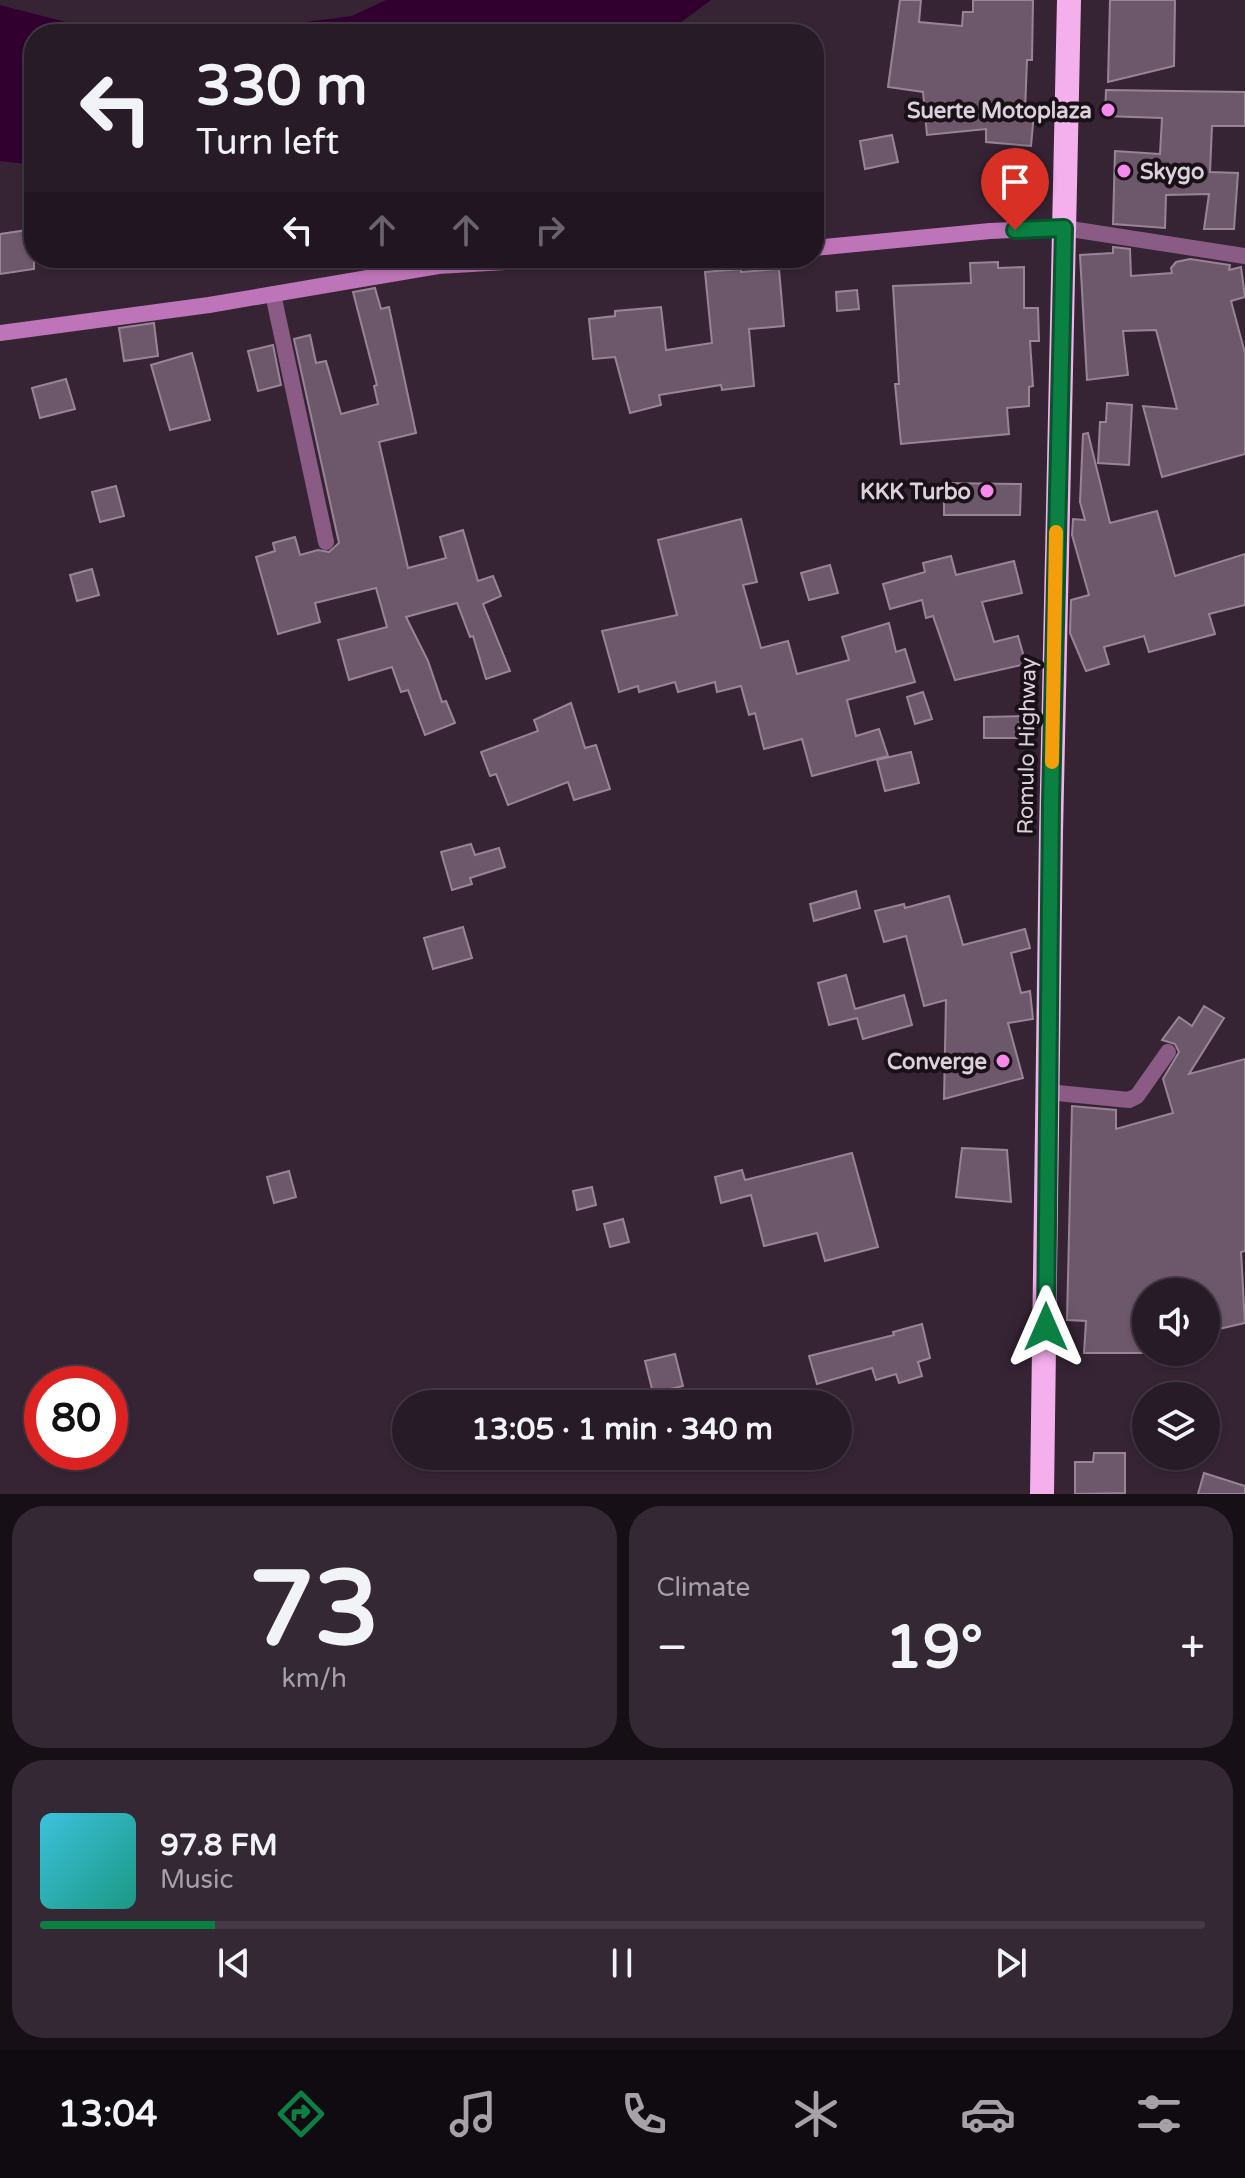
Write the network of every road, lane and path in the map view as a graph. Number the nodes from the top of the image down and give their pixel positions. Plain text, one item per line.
1 (1069, 0) edge
2 (1064, 228) junction
3 (824, 247) edge
4 (1245, 256) edge
5 (426, 268) edge
6 (273, 294) junction
7 (0, 333) edge
8 (326, 542) dead end
9 (1168, 1052) dead end
10 (1047, 1092) junction
11 (1042, 1494) edge

1 - 2 highway, Romulo Highway
2 - 3 street
2 - 4 street
2 - 10 highway, Romulo Highway
5 - 6 street
6 - 7 street
6 - 8 street
9 - 10 street
10 - 11 highway, Romulo Highway

